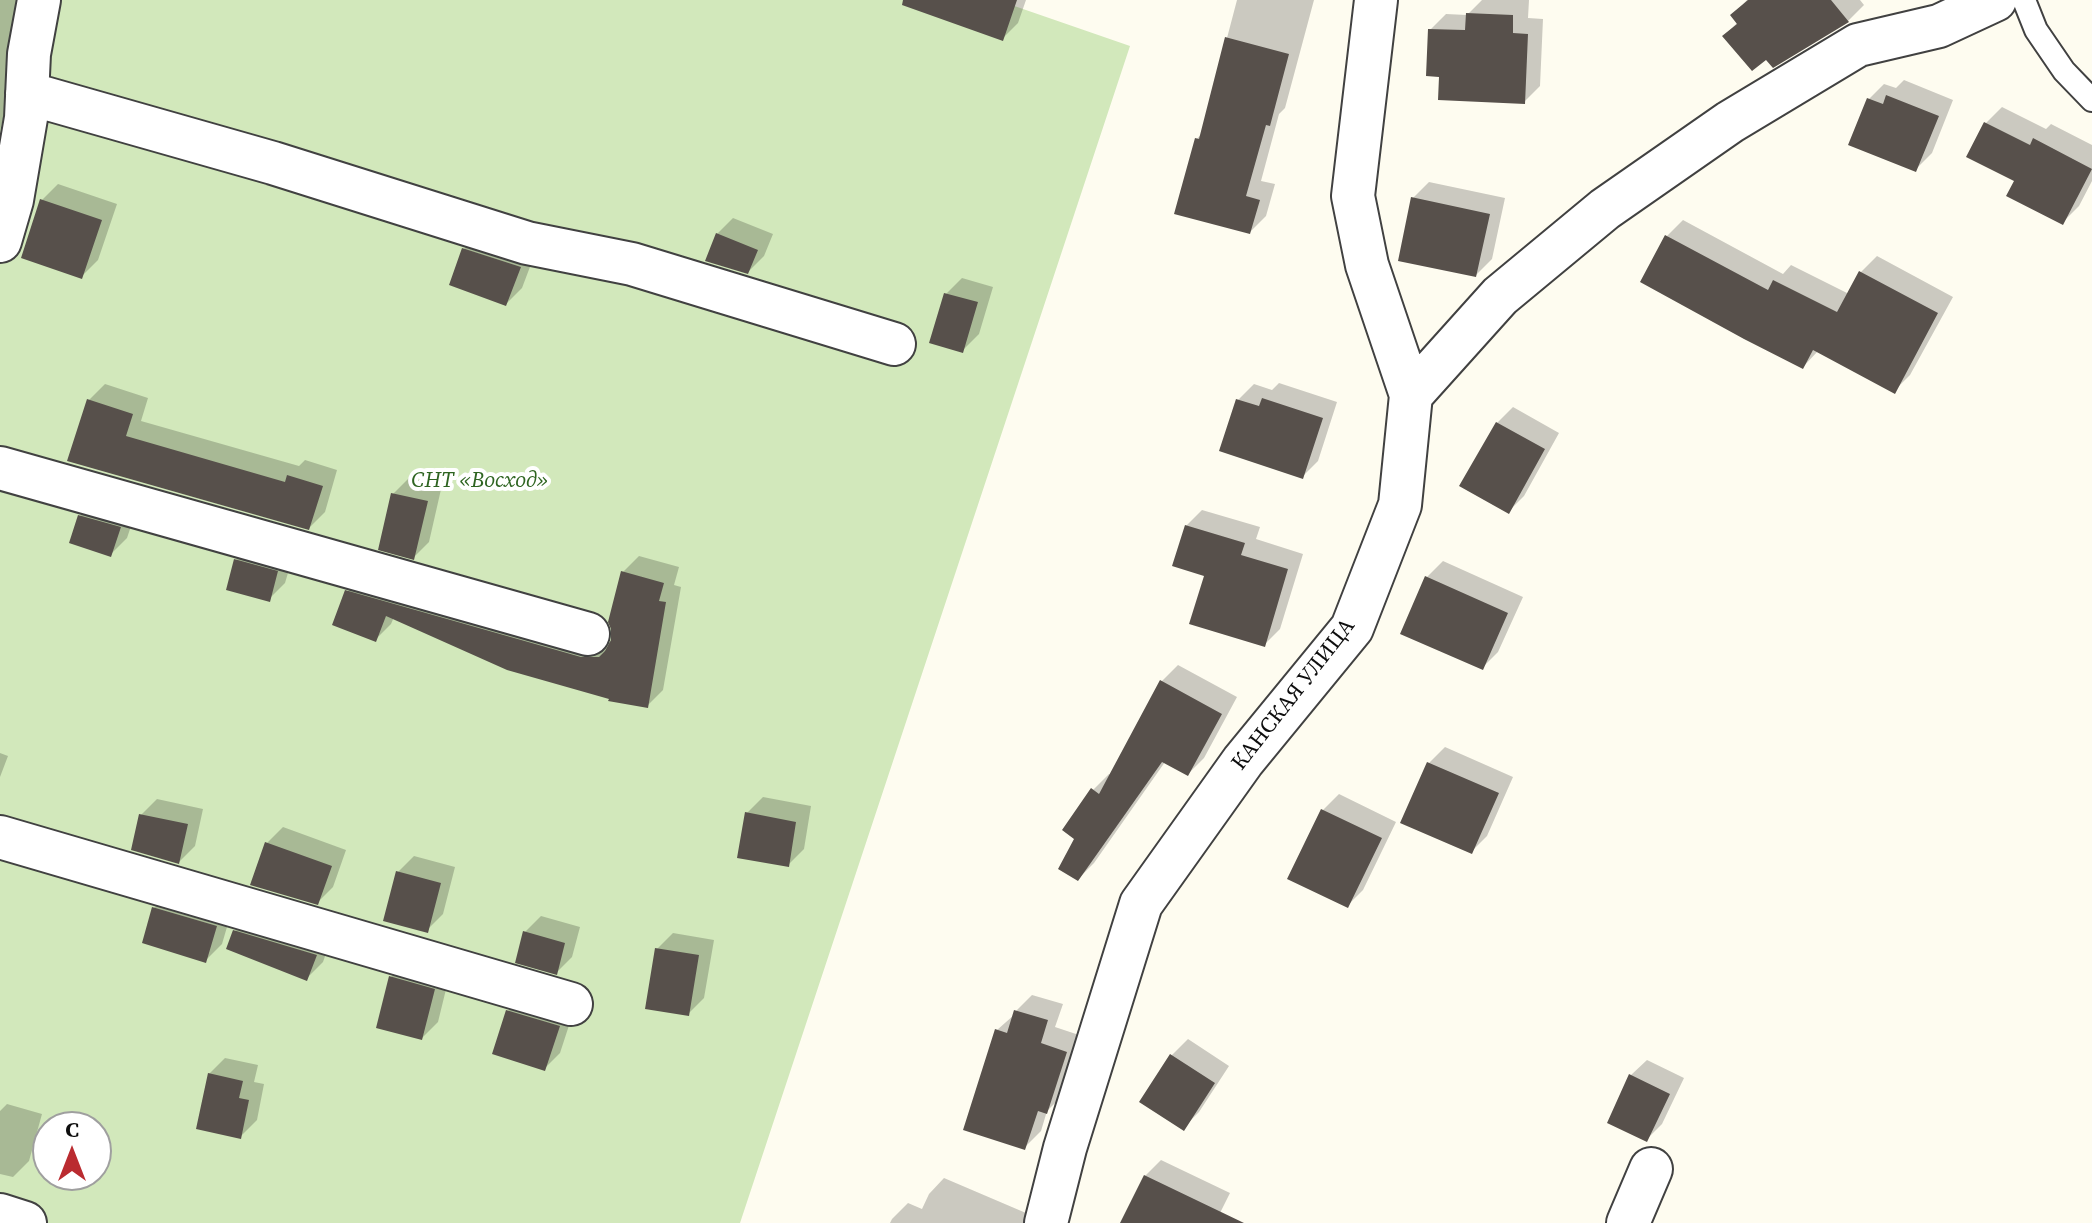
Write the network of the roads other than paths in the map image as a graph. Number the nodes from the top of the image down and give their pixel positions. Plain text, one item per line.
1 (39, 0) edge
2 (1376, 0) edge
3 (1995, 0) edge
4 (2024, 0) edge
5 (27, 93) junction
6 (2092, 100) edge
7 (0, 241) edge
8 (894, 344) dead end
9 (1411, 395) junction
10 (0, 468) edge
11 (588, 634) dead end
12 (0, 837) edge
13 (571, 1004) dead end
14 (1651, 1169) dead end
15 (0, 1215) edge
16 (25, 1223) edge
17 (1046, 1223) edge
18 (1628, 1223) edge

1 - 5 street
2 - 9 street, КАНСКАЯ УЛИЦА
3 - 9 street
4 - 6 lane
5 - 7 street
5 - 8 street
9 - 17 street, КАНСКАЯ УЛИЦА
10 - 11 street
12 - 13 street
14 - 18 street
15 - 16 street

